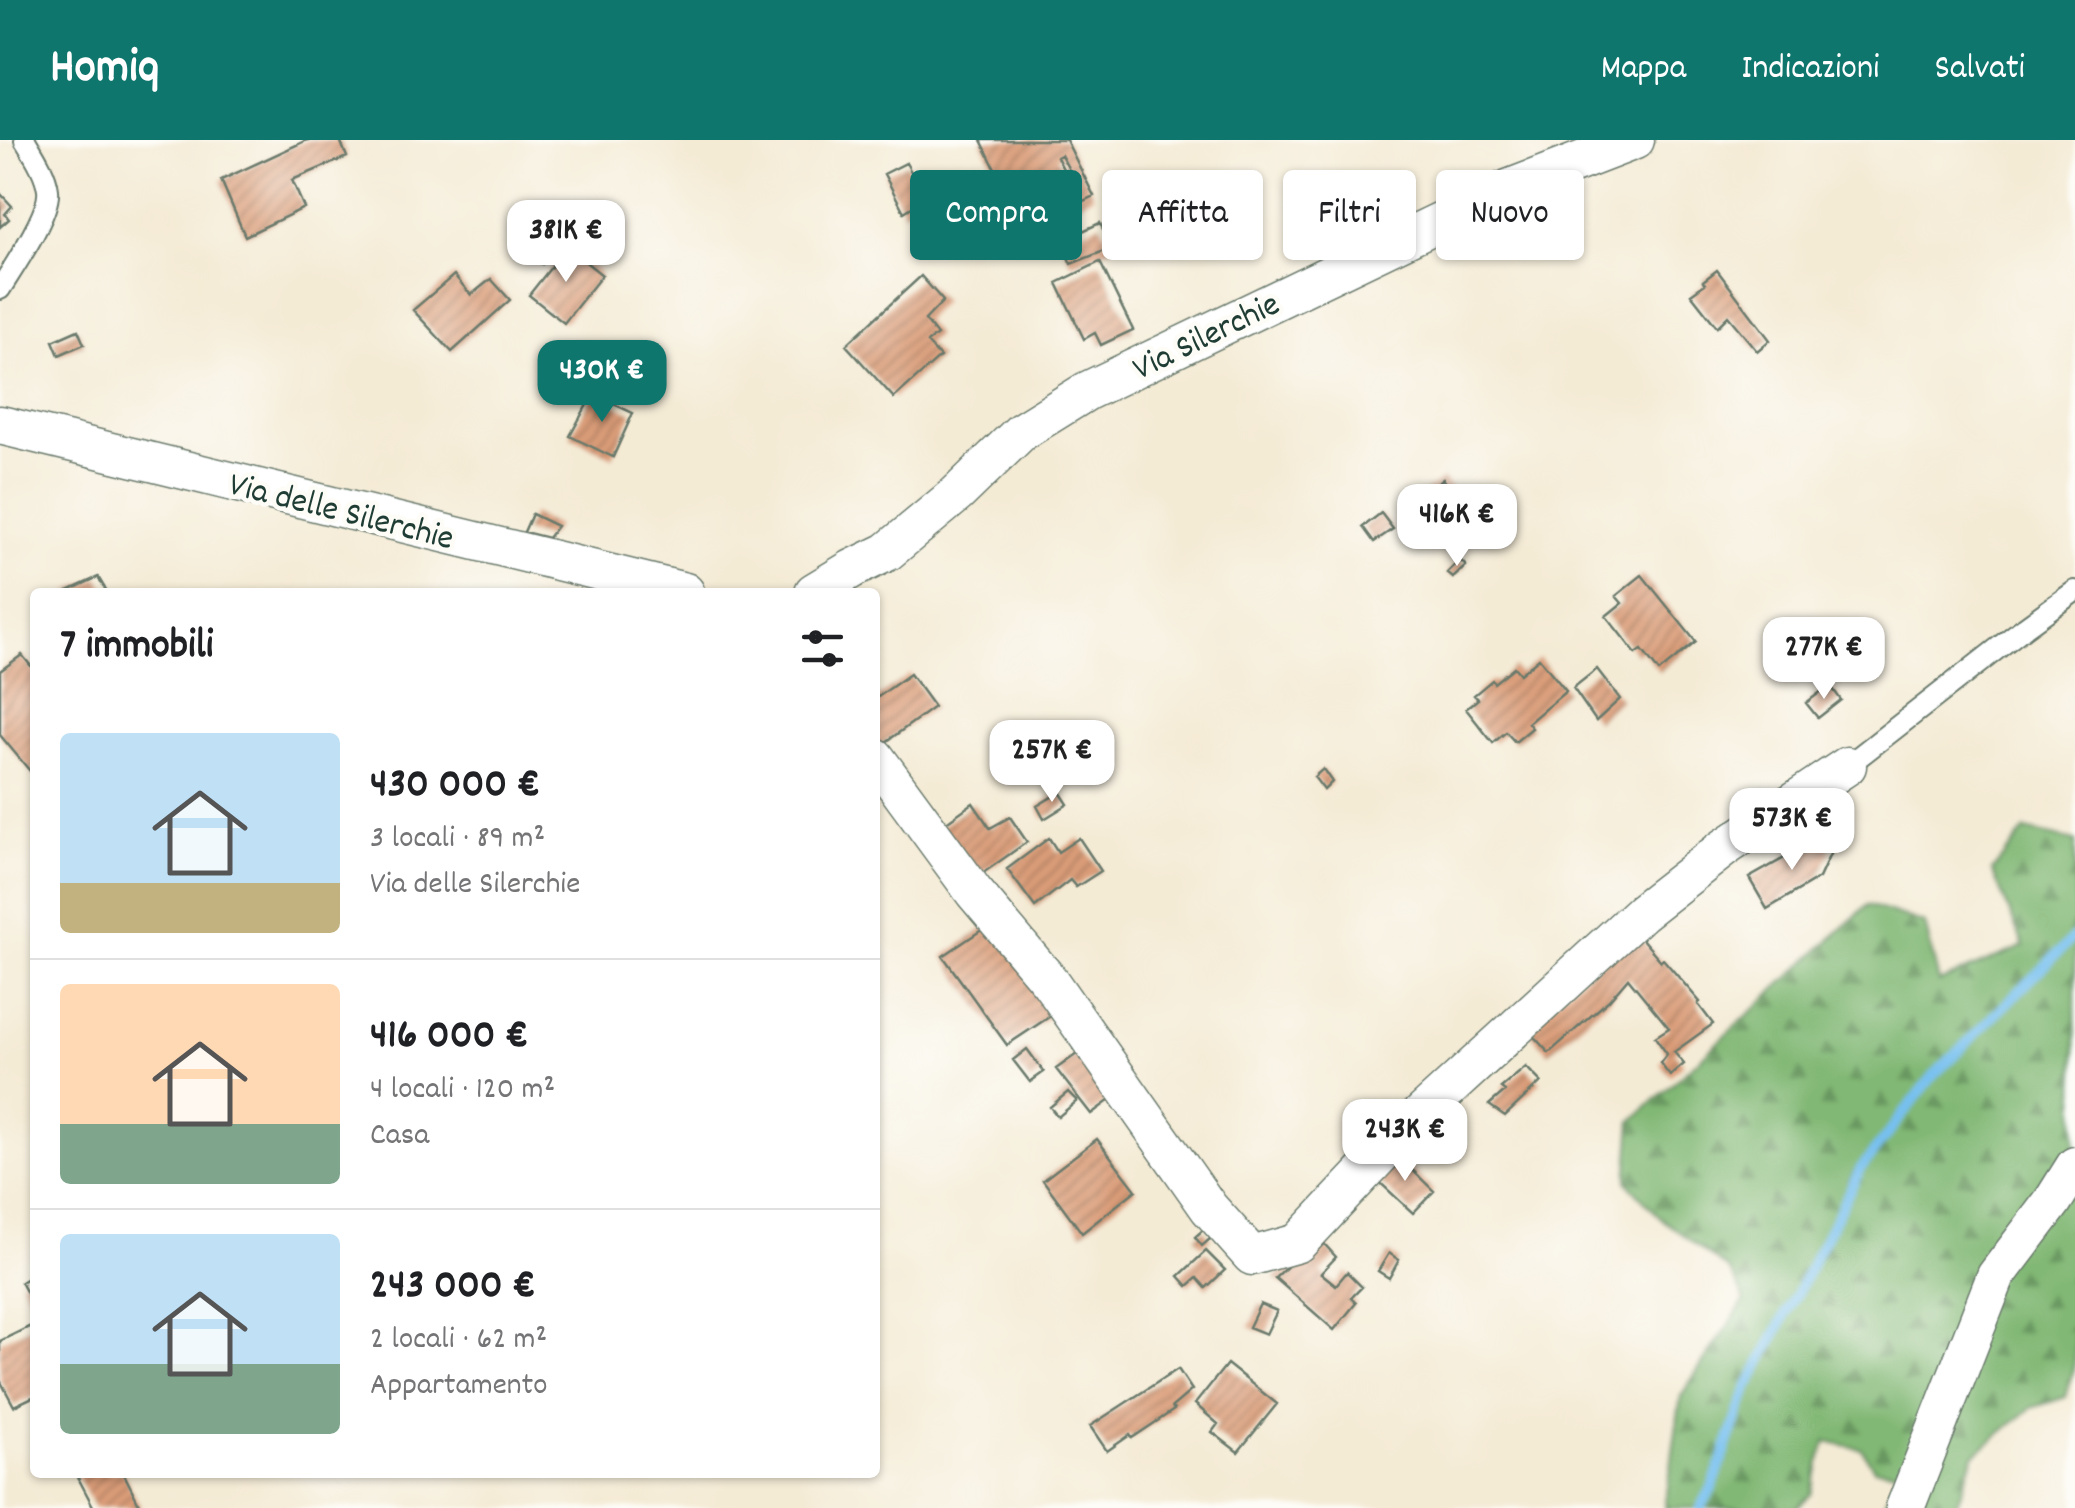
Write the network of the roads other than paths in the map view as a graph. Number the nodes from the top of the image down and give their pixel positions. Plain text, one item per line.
1 (26, 140) edge
2 (1635, 140) edge
3 (0, 289) edge
4 (0, 426) edge
5 (668, 588) edge
6 (821, 588) edge
7 (2075, 592) edge
8 (880, 764) edge
9 (1848, 766) joint
10 (2075, 1166) edge
11 (1905, 1508) edge

1 - 3 lane
2 - 6 street, Via Silerchie
4 - 5 street, Via delle Silerchie
7 - 9 lane
8 - 9 street
10 - 11 street

